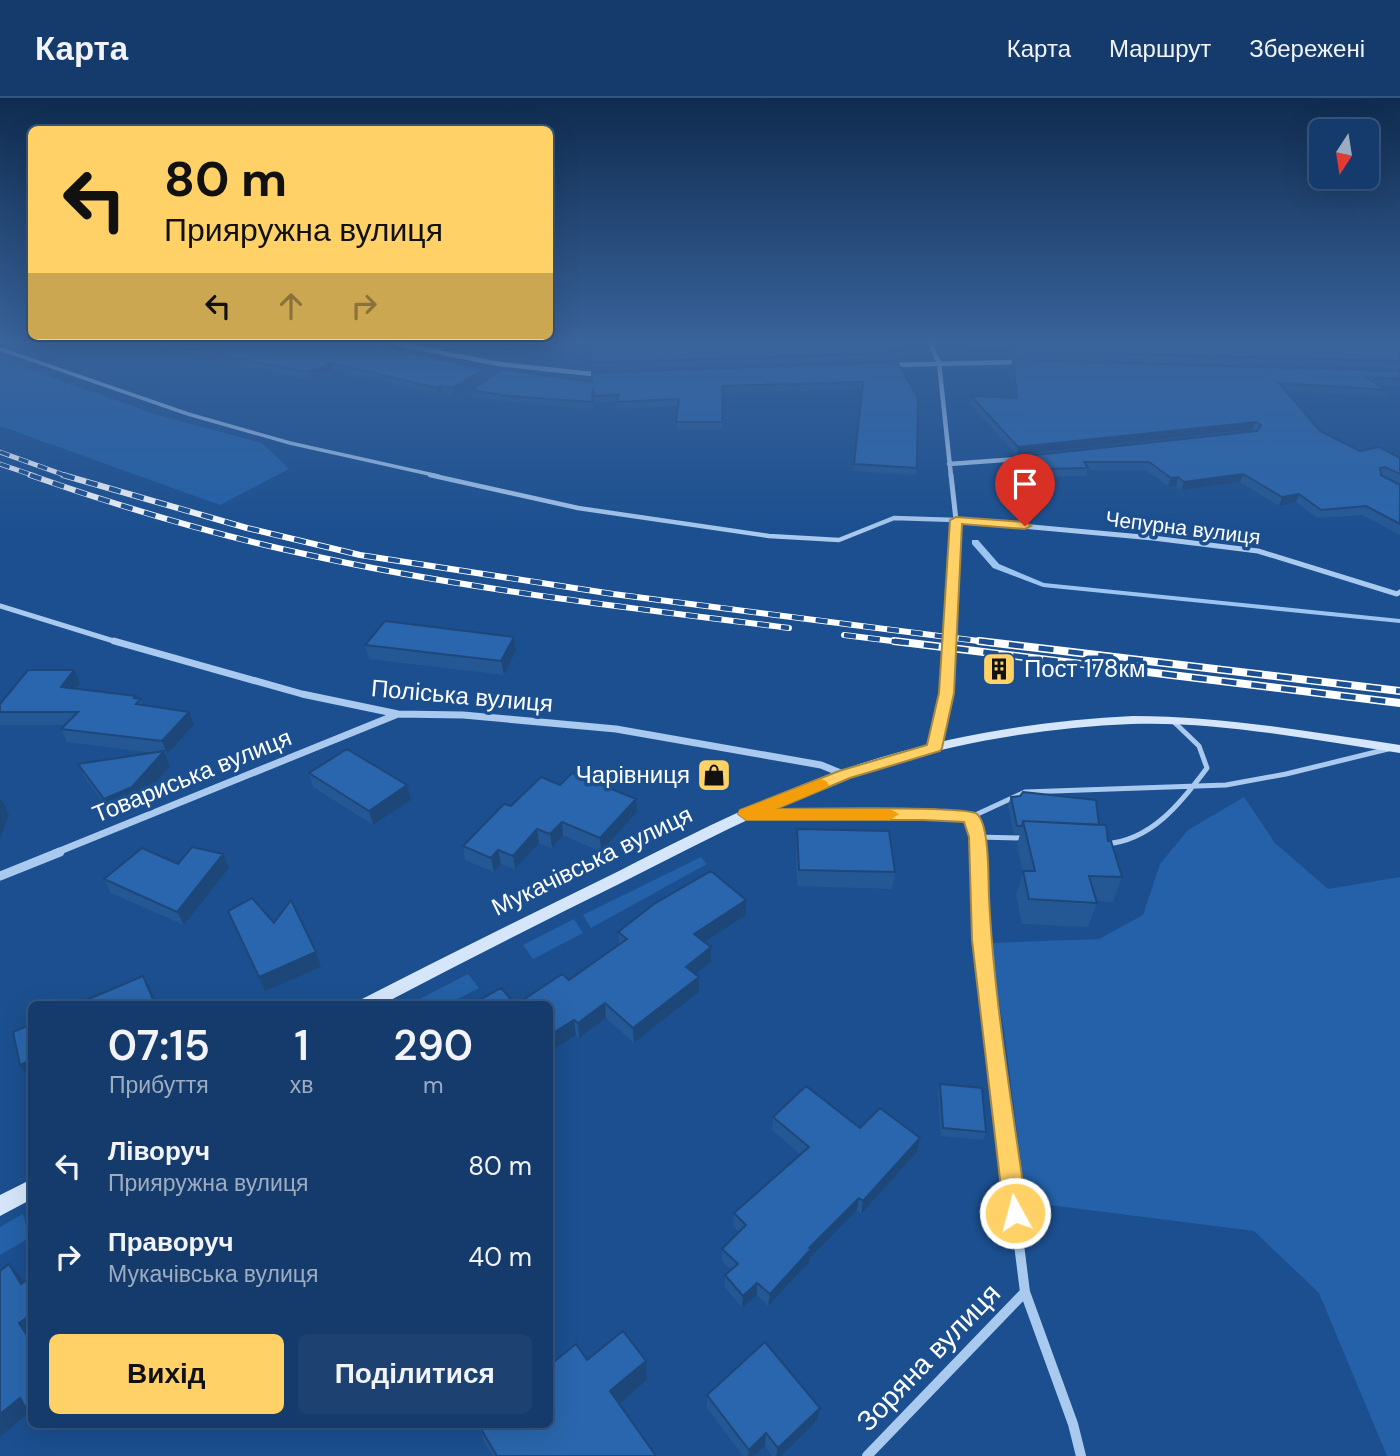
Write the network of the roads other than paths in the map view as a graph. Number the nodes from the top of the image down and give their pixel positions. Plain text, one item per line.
1 (169, 407) edge
2 (943, 407) edge
3 (1040, 457) edge
4 (949, 464) junction
5 (956, 520) junction
6 (1399, 594) edge
7 (0, 606) edge
8 (398, 714) junction
9 (1172, 720) junction
10 (934, 748) junction
11 (1397, 748) edge
12 (845, 775) junction
13 (1194, 786) junction
14 (746, 814) junction
15 (971, 817) junction
16 (977, 837) junction
17 (1025, 838) edge
18 (1101, 844) edge
19 (0, 876) edge
20 (374, 1001) edge
21 (28, 1190) edge
22 (0, 1206) edge
23 (1025, 1293) junction
24 (867, 1456) edge
25 (1081, 1456) edge

1 - 5 lane
2 - 4 street
3 - 4 street
4 - 5 street
5 - 6 street, Чепурна вулиця
5 - 10 street
7 - 8 street, Поліська вулиця
8 - 12 street, Поліська вулиця
8 - 19 street, Товариська вулиця
9 - 10 street, Мукачівська вулиця
9 - 11 street, Мукачівська вулиця
9 - 13 lane
10 - 12 street, Мукачівська вулиця
11 - 13 lane
12 - 14 street, Мукачівська вулиця
13 - 15 lane
13 - 18 lane
14 - 15 street
14 - 20 street, Мукачівська вулиця
15 - 16 street
16 - 17 lane
16 - 23 street
21 - 22 street
23 - 24 street, Зоряна вулиця
23 - 25 street

